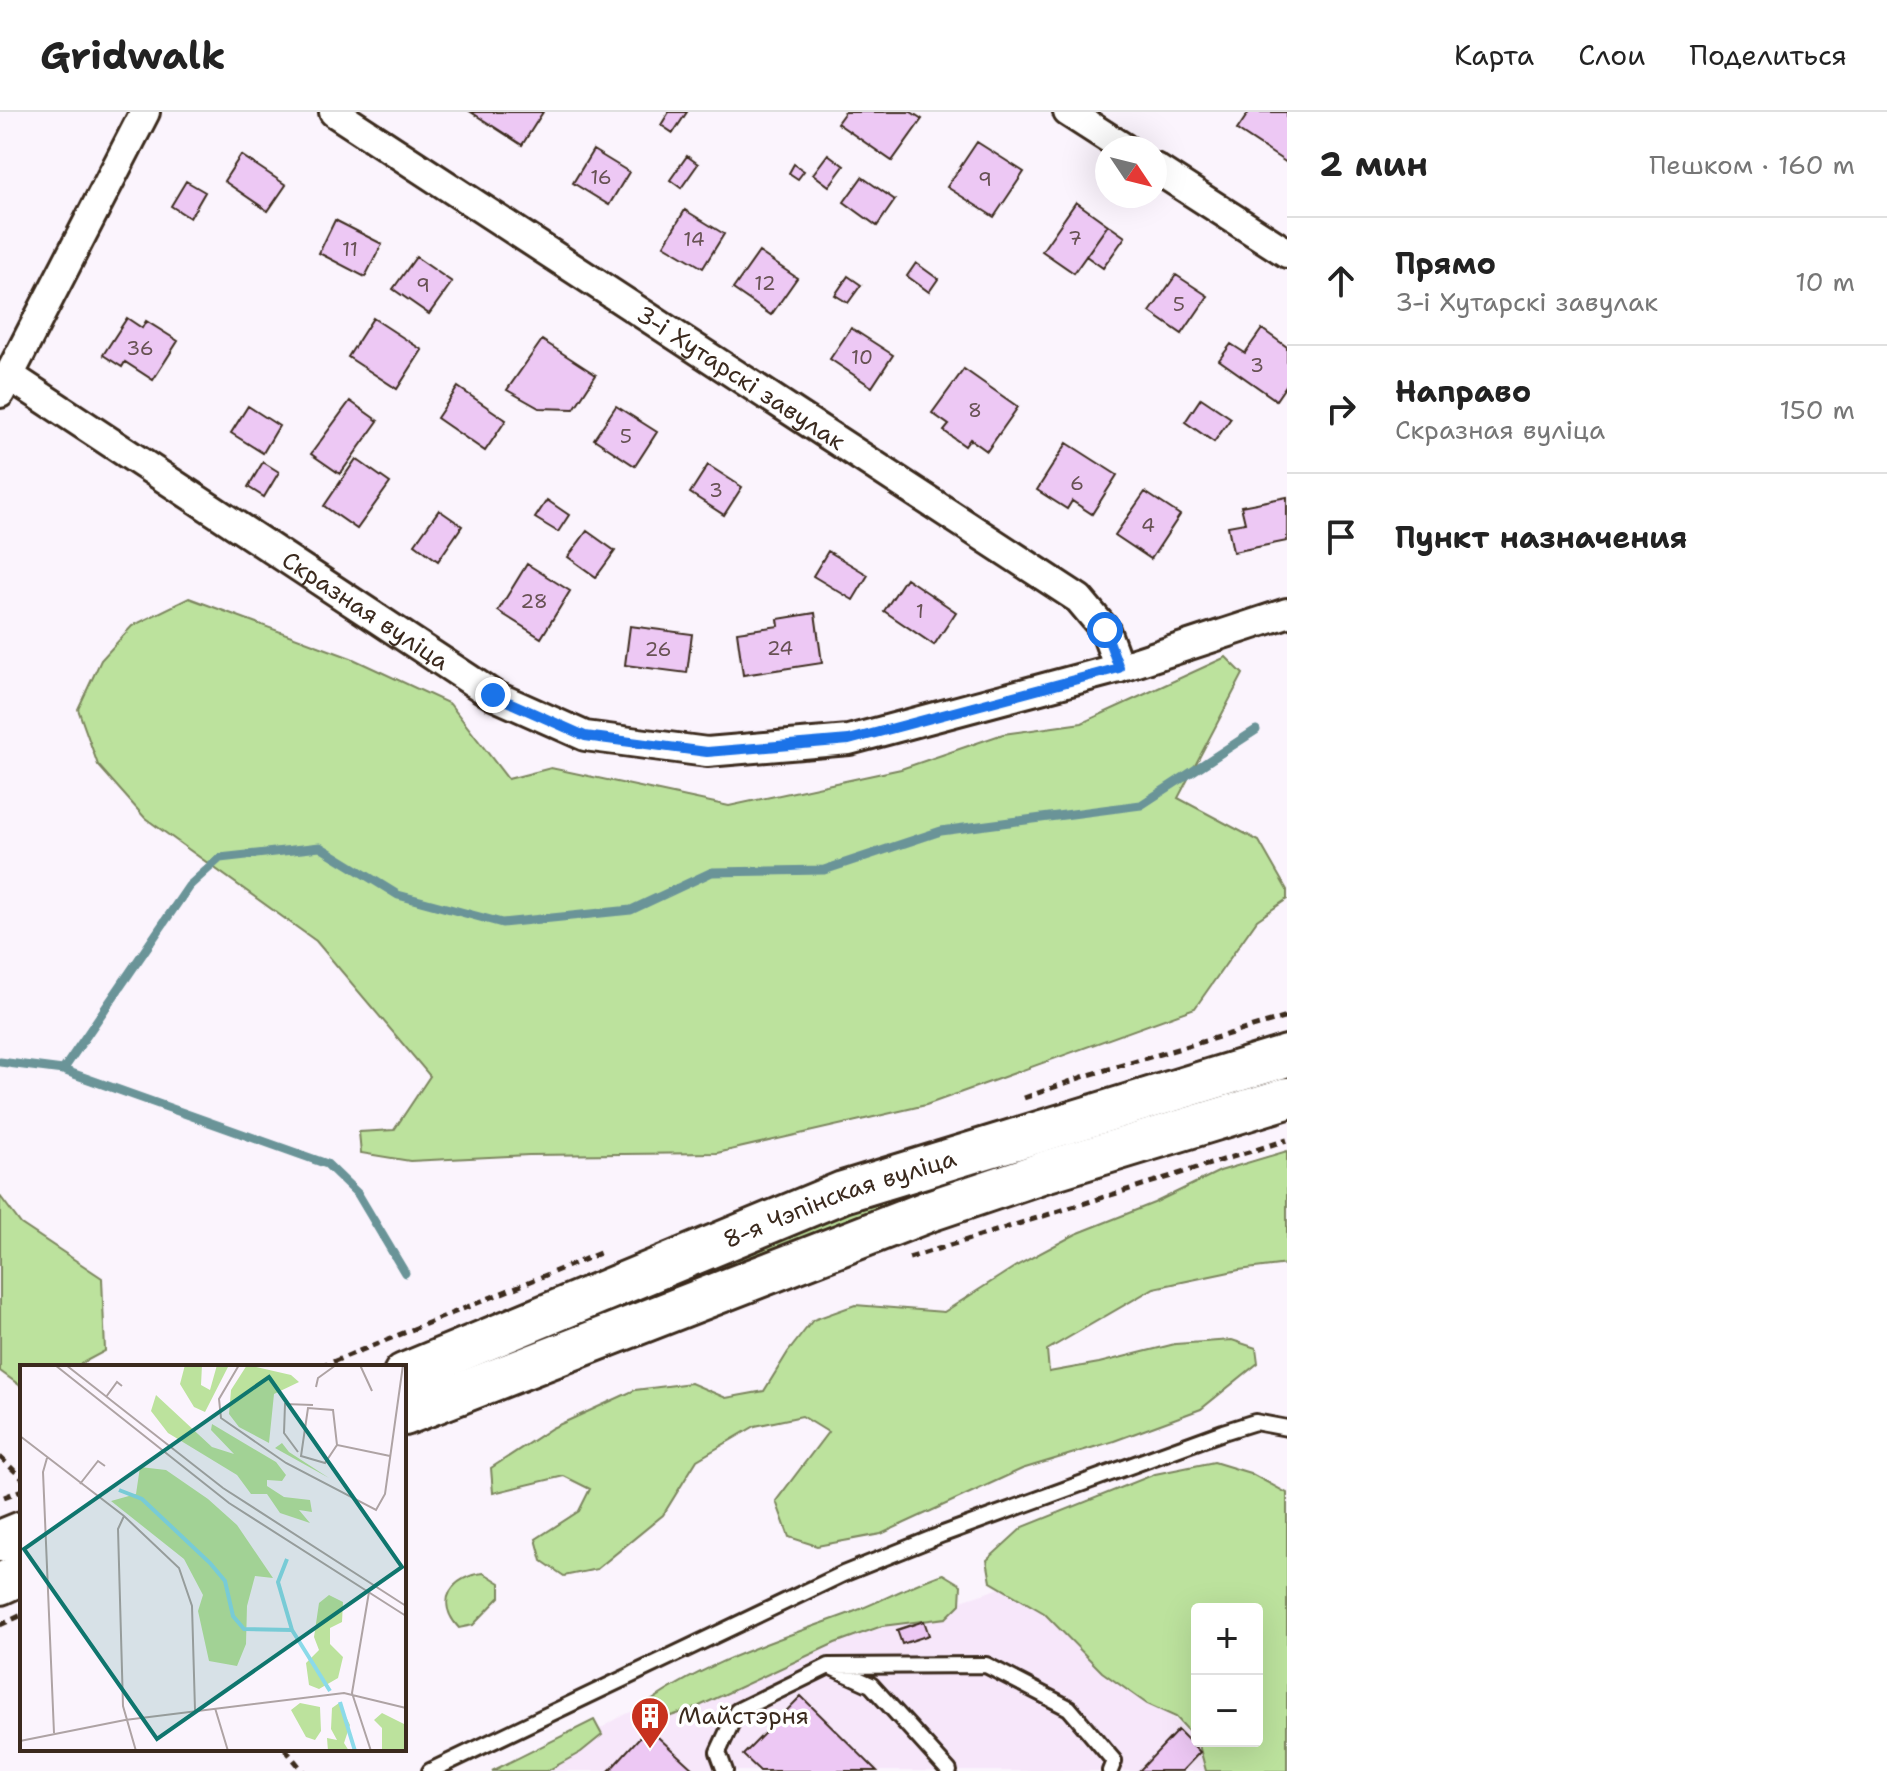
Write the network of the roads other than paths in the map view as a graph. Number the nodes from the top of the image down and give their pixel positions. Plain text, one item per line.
1 (145, 112) edge
2 (334, 112) edge
3 (1068, 112) edge
4 (1105, 136) edge
5 (1167, 176) edge
6 (1287, 253) edge
7 (5, 384) edge
8 (1287, 613) edge
9 (1119, 668) junction
10 (1287, 1056) edge
11 (1287, 1098) edge
12 (406, 1373) edge
13 (406, 1414) edge
14 (1287, 1428) edge
15 (20, 1533) edge
16 (0, 1541) edge
17 (829, 1666) junction
18 (430, 1771) edge
19 (725, 1771) edge
20 (949, 1771) edge
21 (1110, 1771) edge

1 - 7 street
2 - 9 street, 3-і Хутарскі завулак
3 - 4 street
5 - 6 street
7 - 9 street, Скразная вуліца
8 - 9 street, Скразная вуліца
10 - 12 main road, 8-я Чэпінская вуліца
11 - 13 main road, 8-я Чэпінская вуліца
14 - 18 lane
15 - 16 main road
17 - 19 lane
17 - 20 lane
17 - 21 lane

